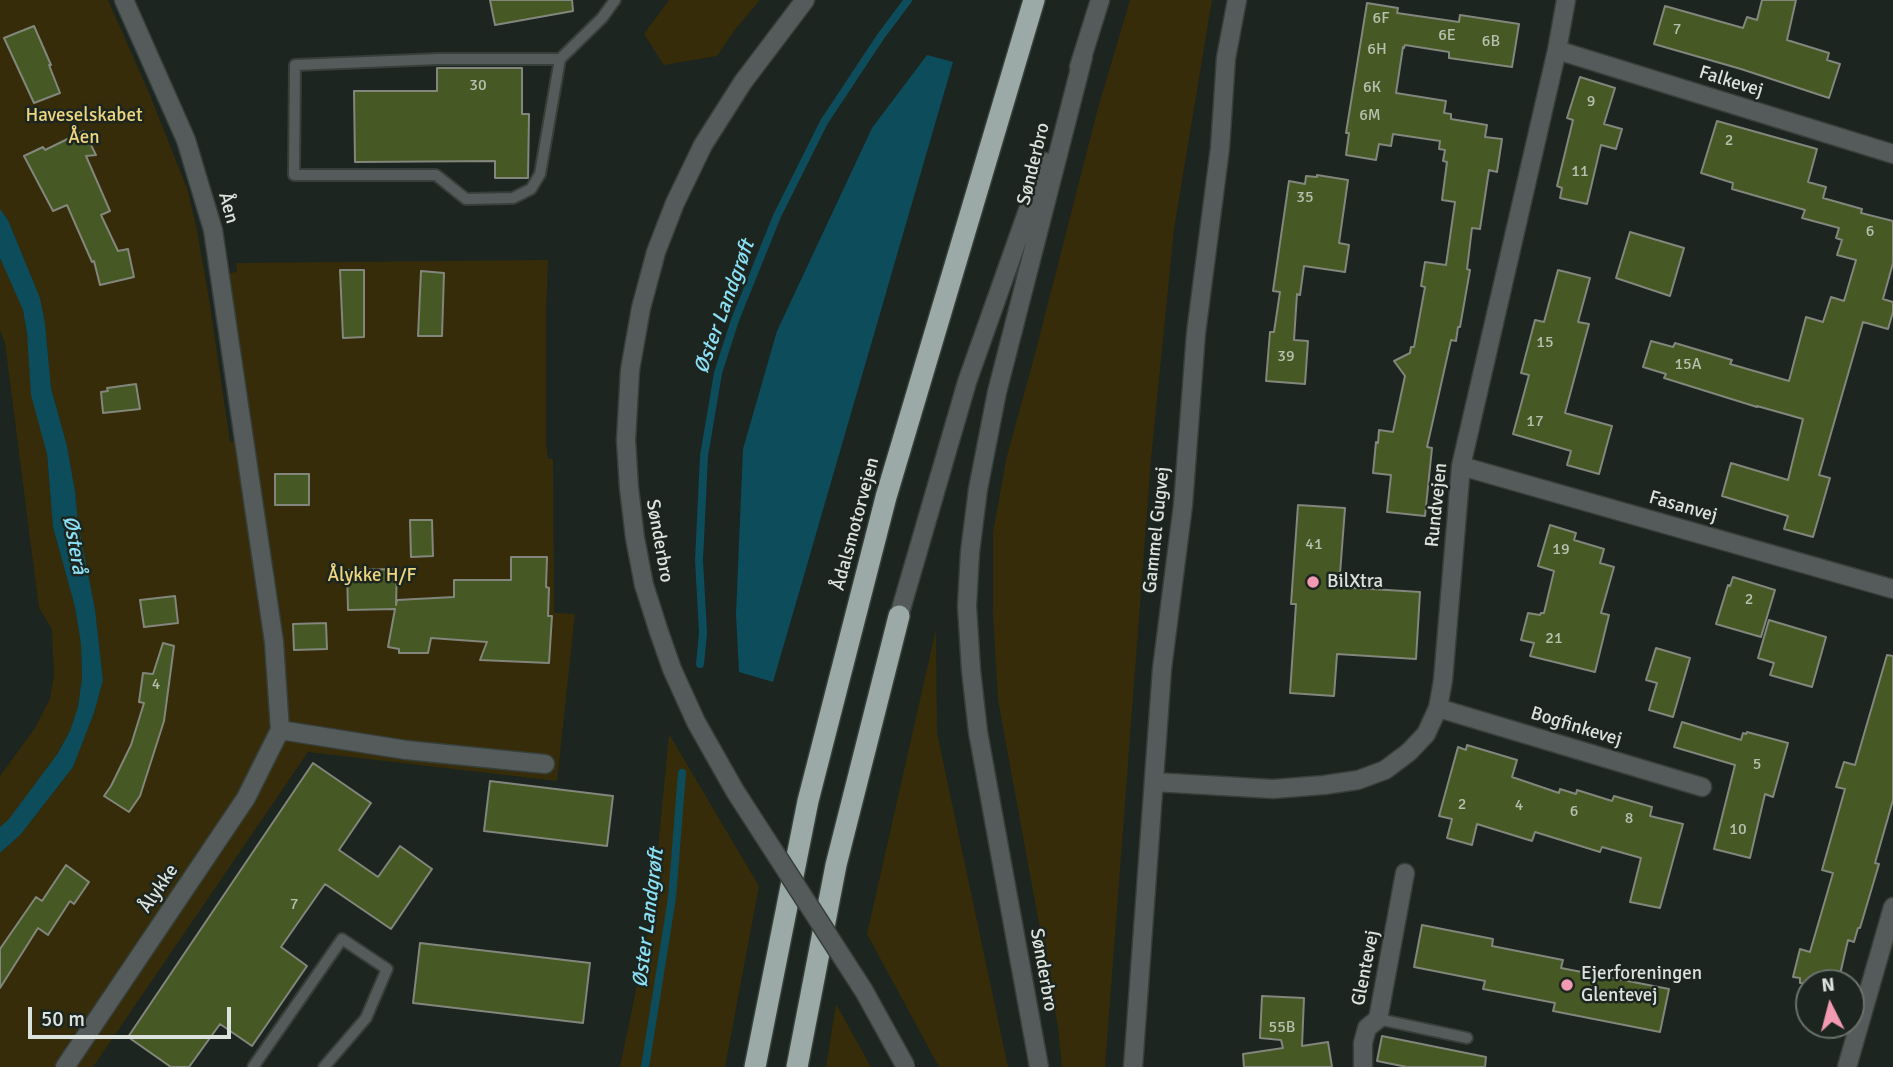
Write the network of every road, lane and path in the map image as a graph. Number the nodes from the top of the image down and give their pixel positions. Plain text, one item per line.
1 (124, 0) edge
2 (615, 0) edge
3 (805, 0) edge
4 (1034, 0) edge
5 (1100, 0) edge
6 (1237, 0) edge
7 (1566, 0) edge
8 (1557, 50) junction
9 (1083, 57) junction
10 (561, 59) junction
11 (1893, 154) edge
12 (1461, 466) junction
13 (1893, 589) edge
14 (899, 616) joint
15 (1438, 708) junction
16 (280, 730) junction
17 (545, 764) dead end
18 (1154, 782) junction
19 (1702, 787) dead end
20 (1405, 873) dead end
21 (1893, 907) edge
22 (1378, 1019) junction
23 (1466, 1038) dead end
24 (65, 1067) edge
25 (253, 1067) edge
26 (325, 1067) edge
27 (755, 1067) edge
28 (797, 1067) edge
29 (906, 1067) edge
30 (1039, 1067) edge
31 (1133, 1067) edge
32 (1363, 1067) edge
33 (1847, 1067) edge

1 - 16 street, Åen
2 - 10 lane
3 - 29 street, Sønderbro, bridge
4 - 27 highway, Ådalsmotorvejen
5 - 9 street, Sønderbro
6 - 18 street, Gammel Gugvej
7 - 8 street, Rundvejen
8 - 11 street, Falkevej
8 - 12 street, Rundvejen
9 - 14 street, Sønderbro
9 - 30 street, Sønderbro
10 - 10 lane
12 - 13 street, Fasanvej
12 - 15 street, Rundvejen
14 - 28 highway
15 - 18 street, Rundvejen
15 - 19 street, Bogfinkevej
16 - 17 street
16 - 24 street, Ålykke
18 - 31 street, Gammel Gugvej
20 - 22 street, Glentevej
21 - 33 street
22 - 23 lane
22 - 32 street, Glentevej
25 - 26 lane

